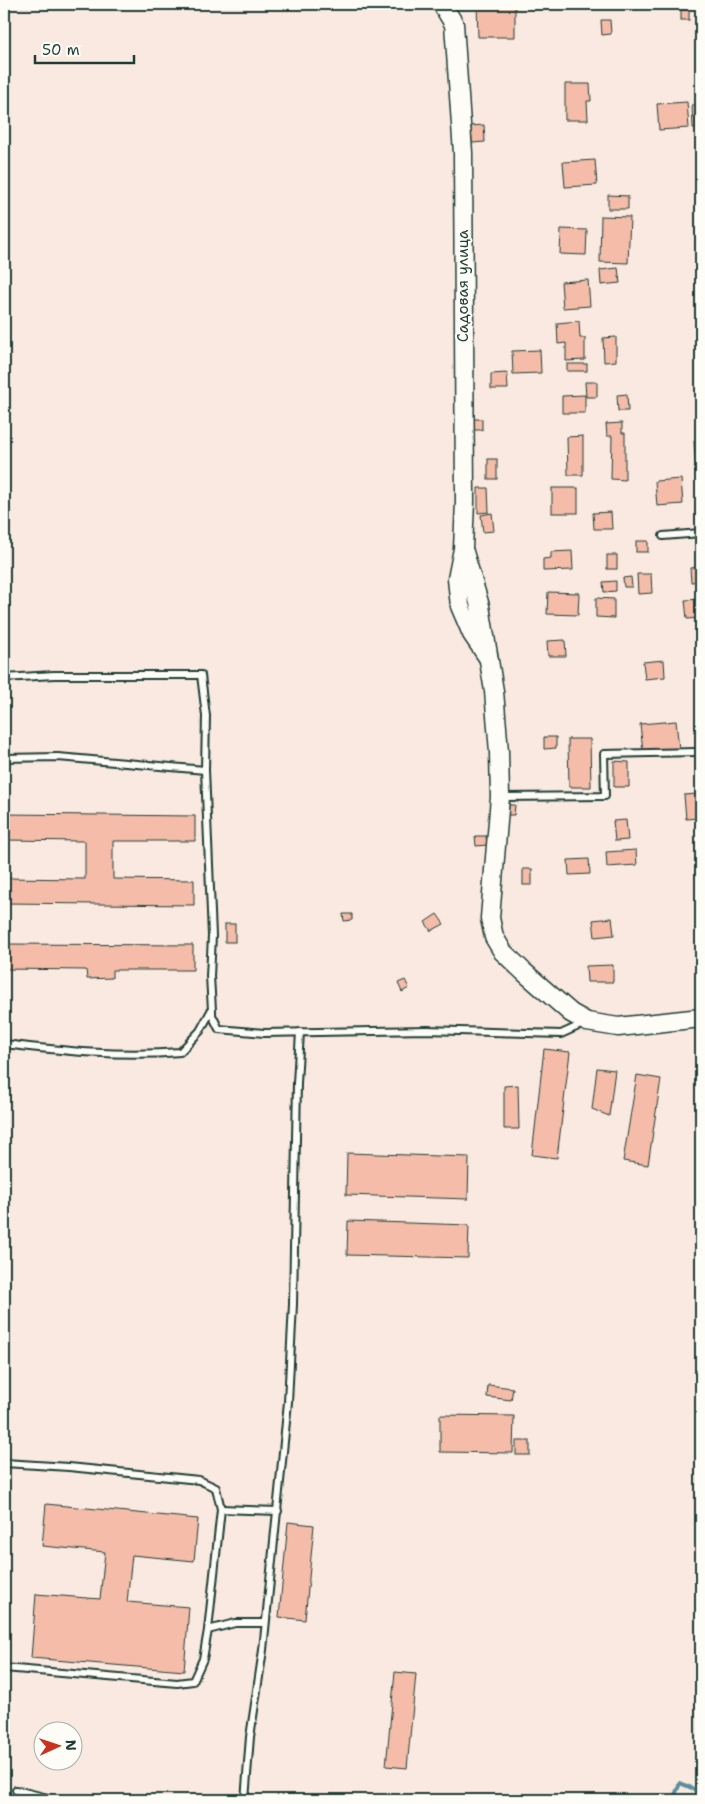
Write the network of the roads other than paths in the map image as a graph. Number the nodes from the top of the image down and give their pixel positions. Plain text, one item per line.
1 (442, 4) edge
2 (701, 533) edge
3 (663, 536) dead end
4 (4, 678) edge
5 (696, 752) dead end
6 (4, 758) edge
7 (205, 770) junction
8 (500, 797) junction
9 (212, 1010) junction
10 (701, 1018) edge
11 (587, 1022) junction
12 (300, 1032) junction
13 (4, 1044) edge
14 (4, 1463) edge
15 (221, 1509) junction
16 (278, 1511) junction
17 (265, 1623) junction
18 (208, 1630) junction
19 (4, 1668) edge
20 (16, 1790) dead end
21 (56, 1800) edge
22 (245, 1800) edge

1 - 8 street, Садовая улица
2 - 3 lane
4 - 7 lane
5 - 8 lane
6 - 7 lane
7 - 9 lane
8 - 11 street, Садовая улица
9 - 12 lane
9 - 13 lane
10 - 11 street
11 - 12 lane
12 - 16 lane
14 - 15 lane
15 - 16 lane
15 - 18 lane
16 - 17 lane
17 - 18 lane
17 - 22 lane
18 - 19 lane
20 - 21 lane

